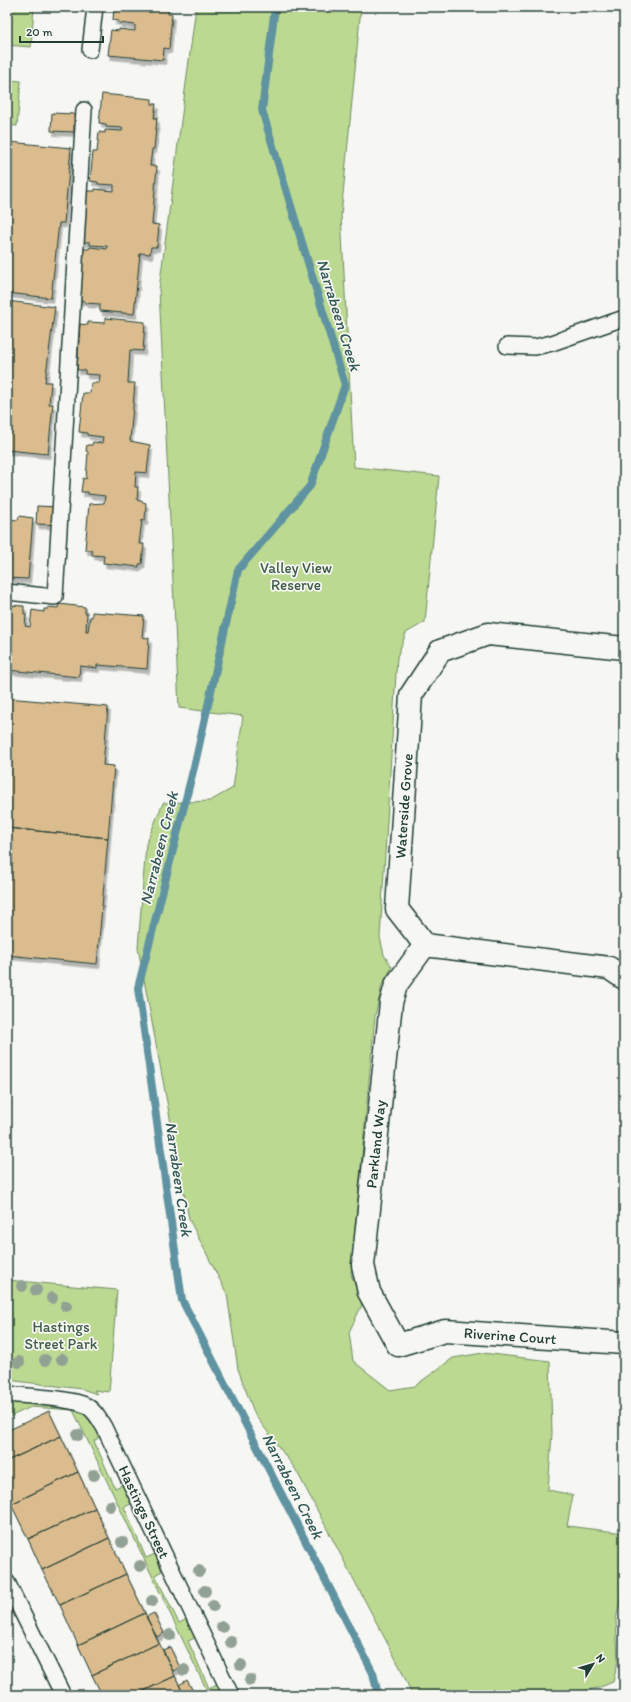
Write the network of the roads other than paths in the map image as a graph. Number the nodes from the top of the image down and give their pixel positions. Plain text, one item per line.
1 (94, 7) edge
2 (90, 50) dead end
3 (84, 110) dead end
4 (624, 318) edge
5 (507, 346) dead end
6 (7, 592) edge
7 (624, 648) edge
8 (425, 945) junction
9 (624, 978) edge
10 (624, 1343) edge
11 (398, 1345) joint
12 (7, 1394) edge
13 (7, 1582) edge
14 (63, 1695) edge
15 (231, 1695) edge

1 - 2 lane
3 - 6 lane
4 - 5 lane
7 - 8 street, Waterside Grove
8 - 9 street
8 - 11 street, Parkland Way
10 - 11 street, Riverine Court
12 - 15 lane, Hastings Street
13 - 14 lane

